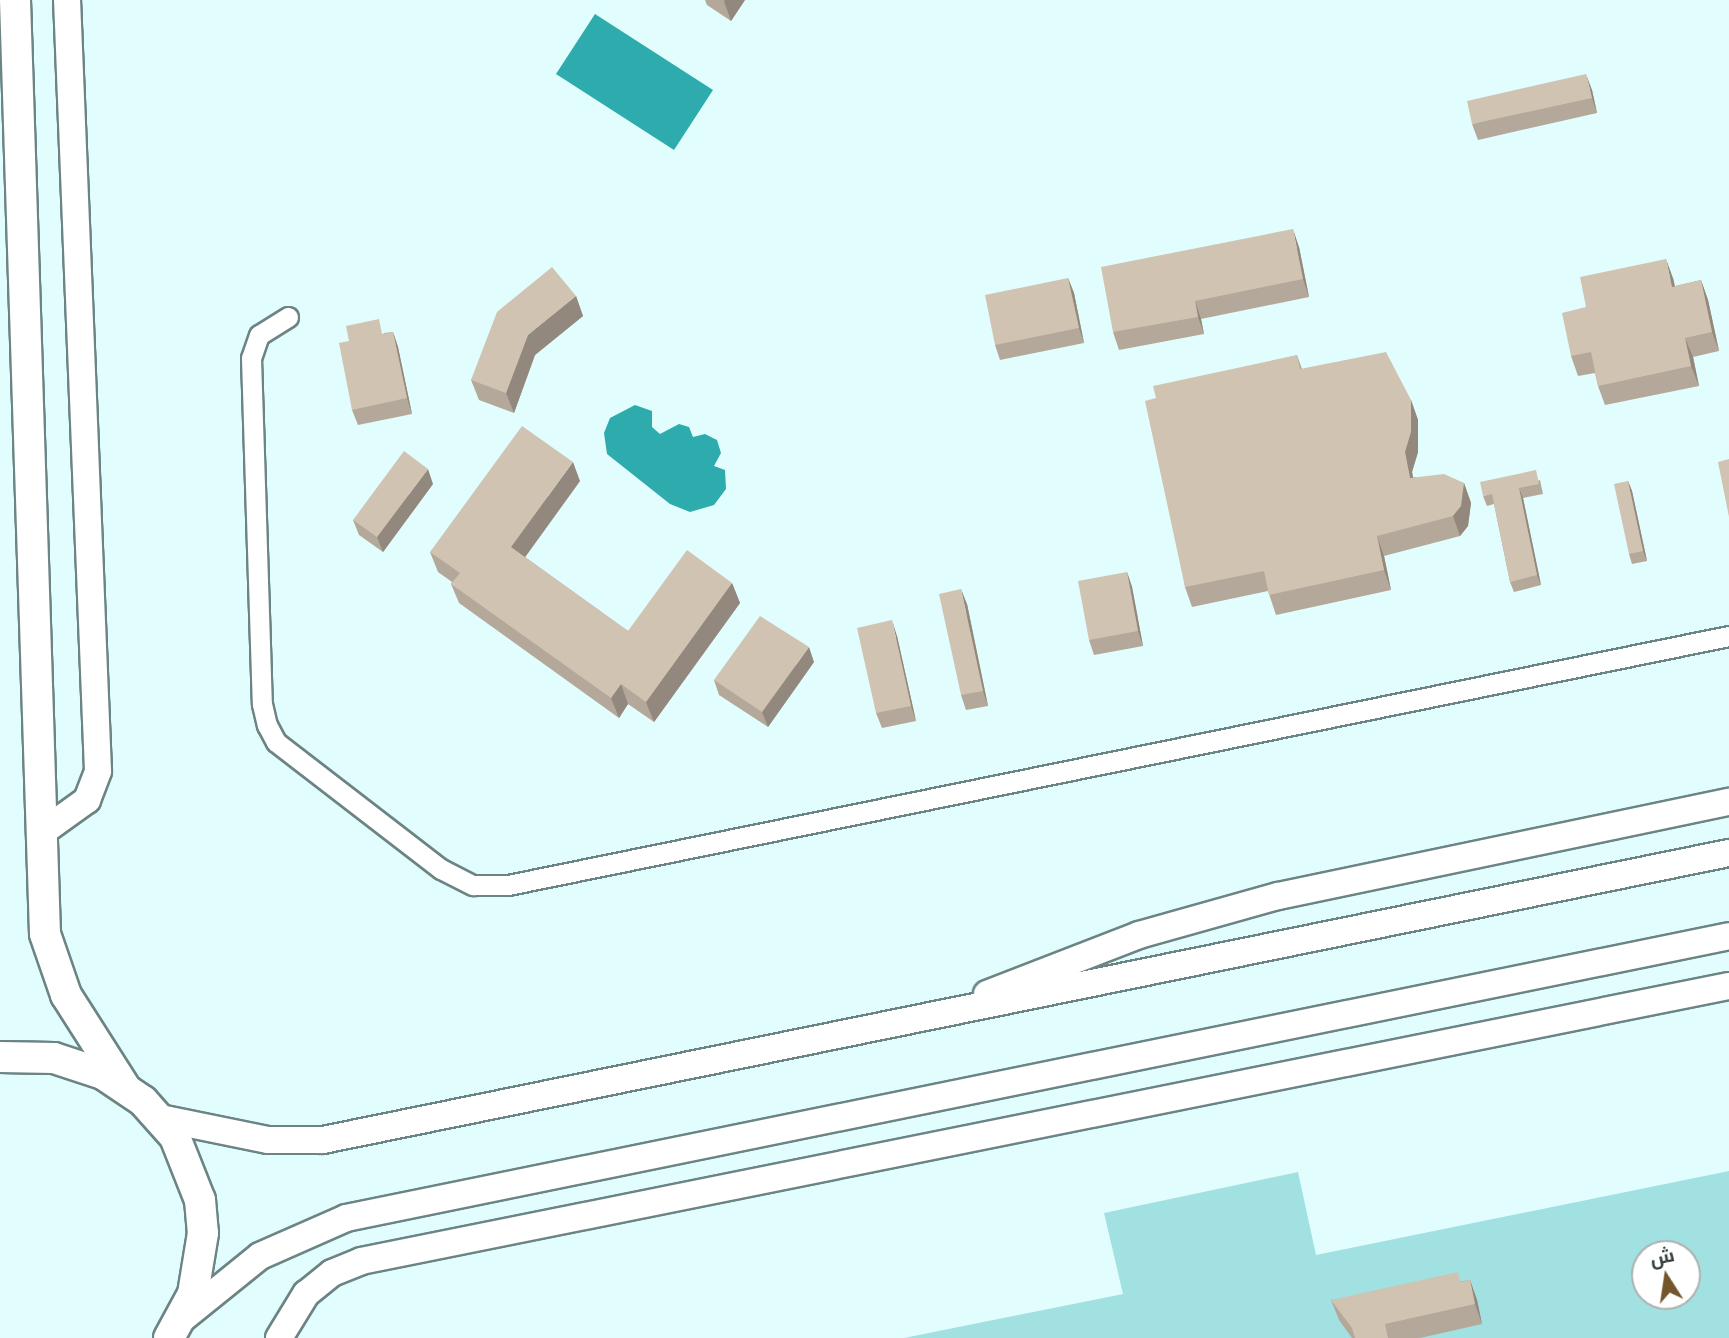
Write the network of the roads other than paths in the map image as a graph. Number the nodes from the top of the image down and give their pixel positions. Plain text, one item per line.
1 (15, 0) edge
2 (67, 0) edge
3 (288, 317) dead end
4 (1729, 636) edge
5 (1729, 802) edge
6 (41, 834) junction
7 (1729, 853) edge
8 (1729, 936) edge
9 (1729, 986) edge
10 (937, 1016) junction
11 (0, 1058) edge
12 (124, 1086) junction
13 (160, 1118) junction
14 (612, 1163) junction
15 (620, 1208) junction
16 (175, 1328) edge
17 (279, 1338) edge

1 - 6 main road
2 - 6 main road
3 - 4 street
5 - 10 main road
6 - 12 main road
7 - 10 main road
8 - 14 main road
9 - 15 main road
10 - 13 main road
11 - 12 main road
12 - 13 main road
13 - 16 main road
14 - 15 main road
14 - 16 main road
15 - 17 main road

